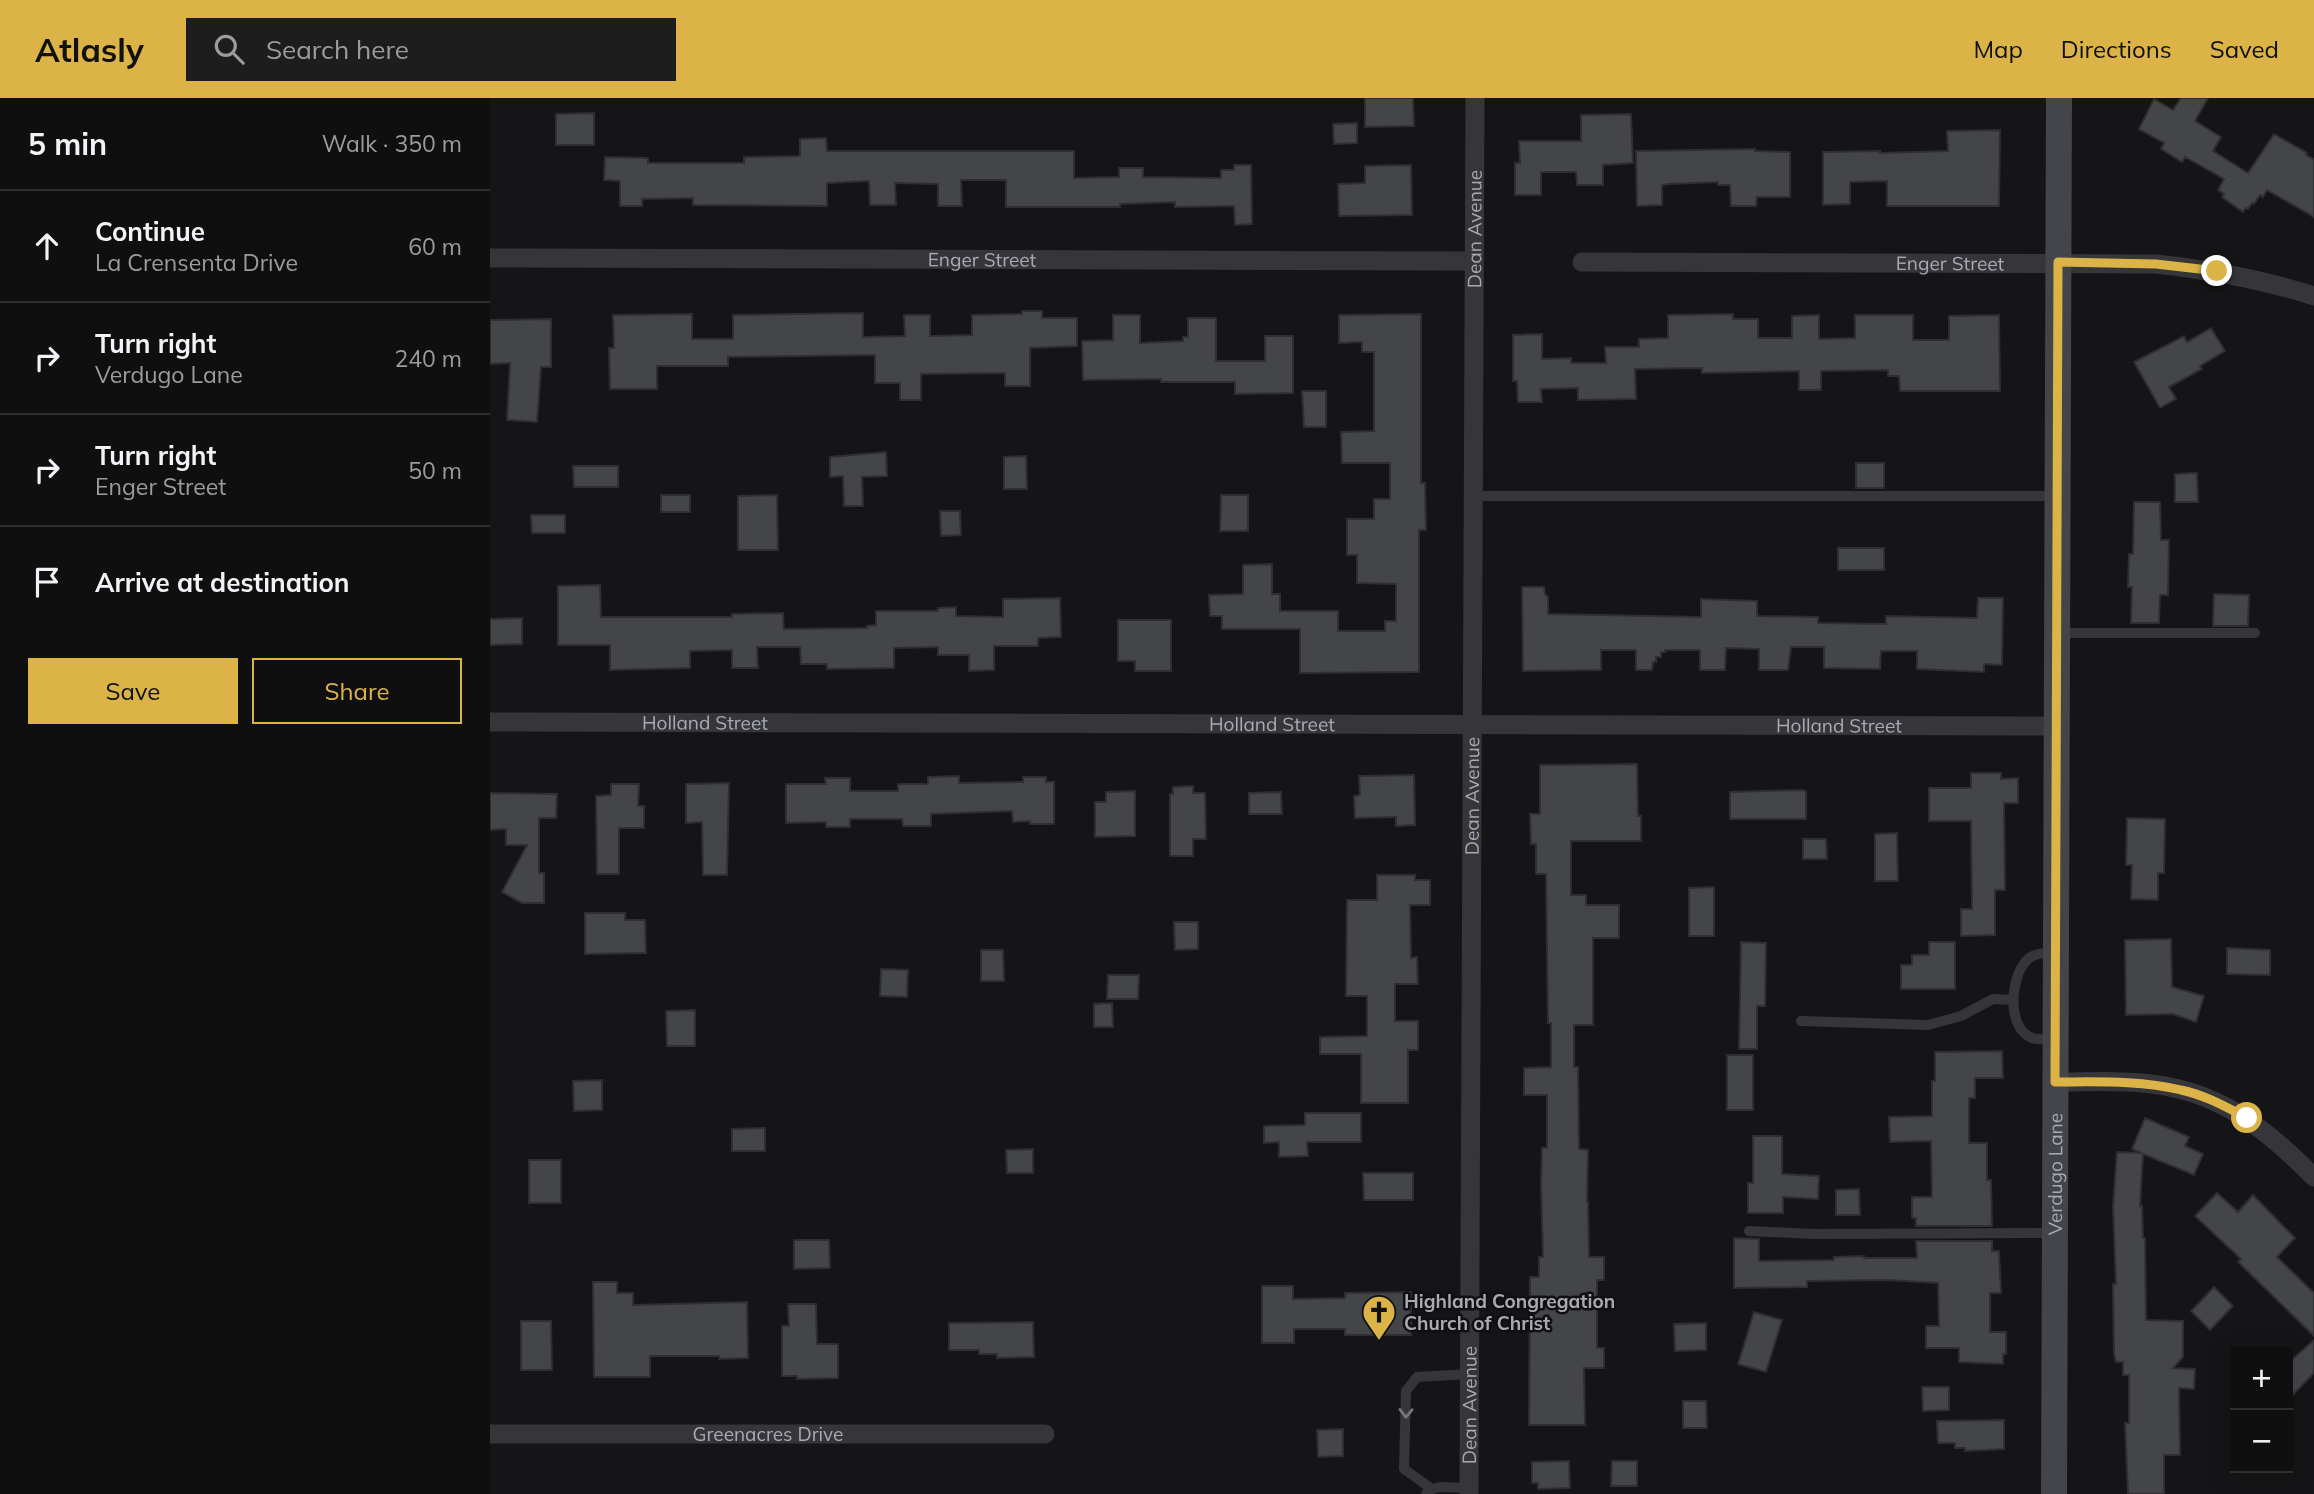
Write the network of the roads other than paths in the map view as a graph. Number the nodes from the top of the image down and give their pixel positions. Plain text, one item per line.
1 (1475, 98) edge
2 (2059, 98) edge
3 (490, 258) edge
4 (1474, 261) junction
5 (1582, 262) dead end
6 (2058, 262) junction
7 (2314, 296) edge
8 (1473, 496) junction
9 (2057, 496) junction
10 (2056, 633) junction
11 (2255, 633) dead end
12 (490, 722) edge
13 (1472, 725) junction
14 (2056, 726) junction
15 (2055, 953) junction
16 (2013, 1000) junction
17 (1801, 1021) dead end
18 (2055, 1040) junction
19 (2055, 1082) junction
20 (2314, 1177) edge
21 (1749, 1231) dead end
22 (2055, 1233) junction
23 (1470, 1374) junction
24 (490, 1434) edge
25 (1045, 1434) dead end
26 (1469, 1491) edge
27 (1429, 1492) edge
28 (2054, 1494) edge

1 - 4 street, Dean Avenue
2 - 6 street, Verdugo Lane
3 - 4 street, Enger Street
4 - 8 street, Dean Avenue
5 - 6 street, Enger Street
6 - 7 street, Enger Street
6 - 9 street, Verdugo Lane
8 - 9 lane
8 - 13 street, Dean Avenue
9 - 10 street, Verdugo Lane
10 - 11 lane
10 - 14 street, Verdugo Lane
12 - 13 street, Holland Street
13 - 14 street, Holland Street
13 - 23 street, Dean Avenue
14 - 15 street, Verdugo Lane
15 - 16 lane
15 - 18 street, Verdugo Lane
16 - 17 lane
16 - 18 lane
18 - 19 street, Verdugo Lane
19 - 20 street
19 - 22 street, Verdugo Lane
21 - 22 lane
22 - 28 street, Verdugo Lane
23 - 26 street, Dean Avenue
23 -> 27 lane
24 - 25 street, Greenacres Drive
26 - 27 lane

